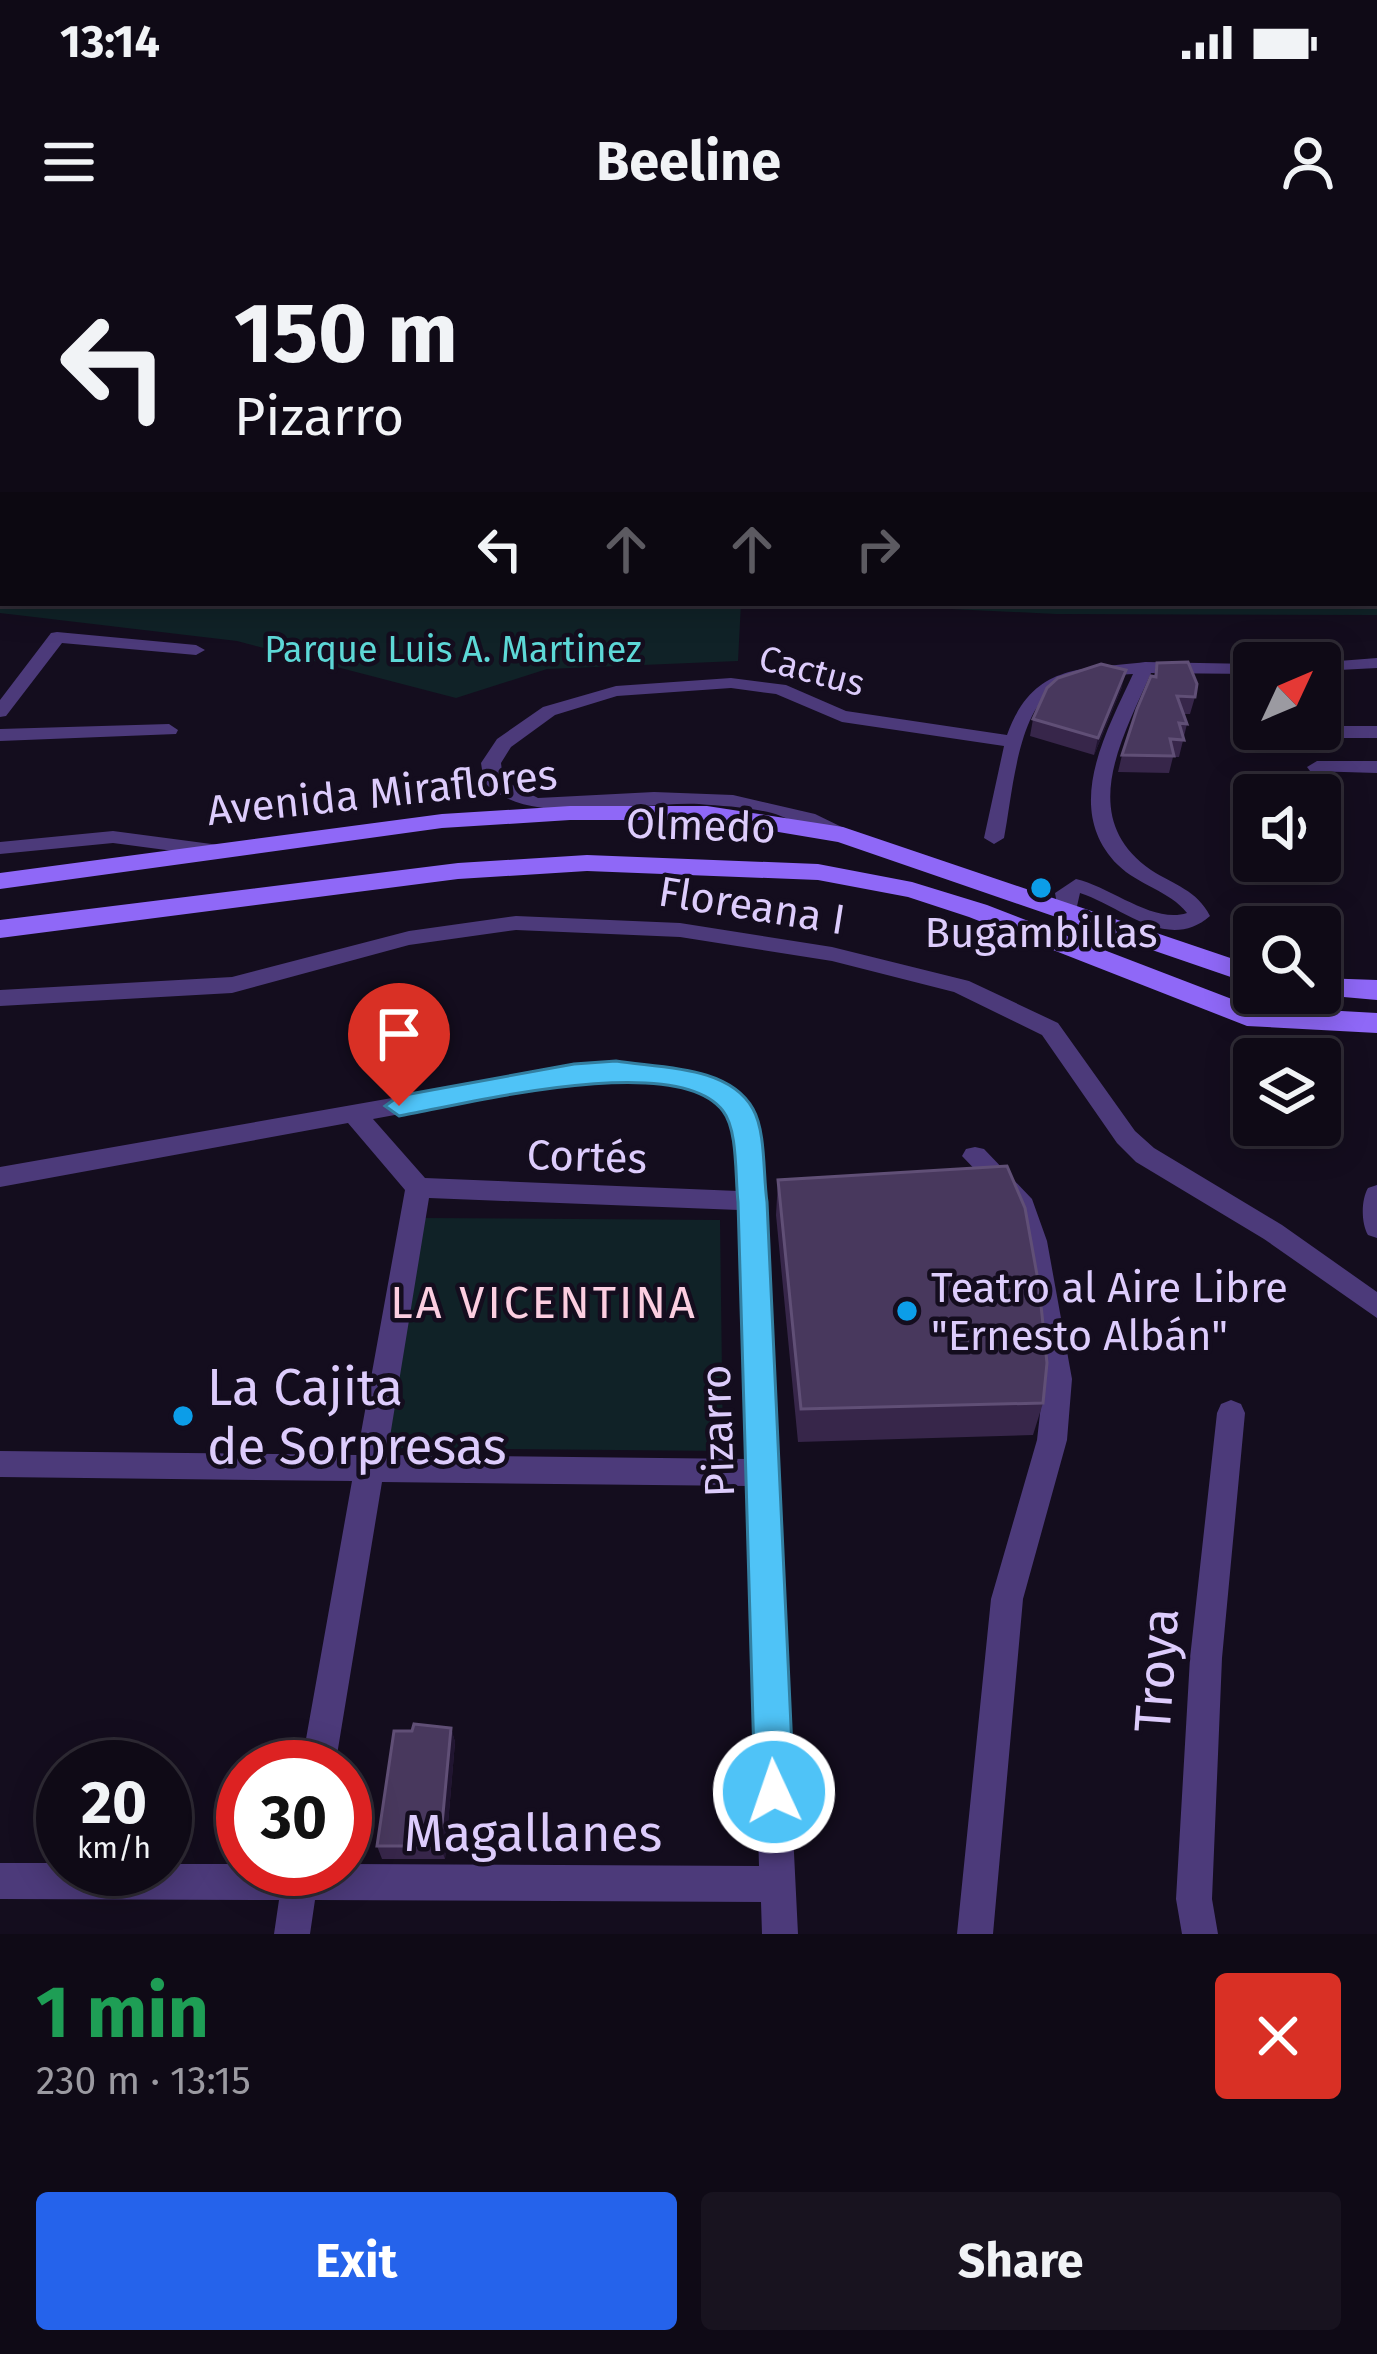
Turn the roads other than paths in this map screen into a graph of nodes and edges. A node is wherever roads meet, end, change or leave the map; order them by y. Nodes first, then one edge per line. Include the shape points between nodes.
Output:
1 (196, 650) dead end
2 (1377, 663) edge
3 (1341, 665) edge
4 (1144, 667) junction
5 (1233, 670) edge
6 (0, 712) edge
7 (169, 730) dead end
8 (1341, 732) edge
9 (1377, 732) edge
10 (0, 735) edge
11 (1016, 742) junction
12 (1317, 767) dead end
13 (1377, 767) edge
14 (843, 835) junction
15 (994, 838) dead end
16 (0, 848) edge
17 (219, 851) junction
18 (0, 881) edge
19 (1067, 910) junction
20 (0, 929) edge
21 (1233, 969) edge
22 (1341, 988) edge
23 (1374, 989) edge
24 (0, 998) edge
25 (1377, 1023) edge
26 (355, 1115) junction
27 (975, 1156) dead end
28 (0, 1177) edge
29 (418, 1188) junction
30 (1377, 1195) edge
31 (752, 1202) junction
32 (1377, 1228) edge
33 (1377, 1307) edge
34 (1231, 1413) dead end
35 (0, 1464) edge
36 (367, 1465) junction
37 (760, 1473) junction
38 (322, 1740) edge
39 (216, 1877) edge
40 (372, 1877) edge
41 (0, 1881) edge
42 (778, 1884) junction
43 (298, 1896) edge
44 (292, 1934) edge
45 (780, 1934) edge
46 (975, 1934) edge
47 (1200, 1934) edge

1 - 6 street via 59,636
2 - 3 street
4 - 5 street
4 - 11 street via 1095,668 1042,690 1030,700
4 - 19 street via 1103,769 1099,821 1116,856 1186,898 1199,916 1161,923 1076,886 1066,893
7 - 10 street
8 - 9 street
11 - 14 street, Cactus via 842,716 780,688 731,682 616,691 549,711 504,743 491,763 494,782 536,804 749,802 810,815
11 - 15 street
12 - 13 street
14 - 17 main road, Avenida Miraflores via 707,813 570,813 442,820
14 - 19 main road, Avenida Miraflores
16 - 17 street via 113,837
17 - 18 main road, Avenida Miraflores
19 - 21 main road, Avenida Miraflores
20 - 25 main road, Olmedo via 587,862 818,872 978,910 1247,1016
22 - 23 main road
24 - 33 street, Floreana I via 232,985 409,938 516,922 680,930 832,954 950,982 1050,1029 1145,1155
26 - 28 street, Pizarro
26 - 29 street
26 - 31 street, Pizarro via 596,1071 700,1084 741,1113
27 - 46 street via 1019,1199 1058,1378 1040,1493 1006,1599
29 - 31 street, Cortés
29 - 36 street
30 - 32 street
31 - 37 street, Pizarro
34 - 47 street, Troya via 1205,1658 1194,1899
35 - 36 street
36 - 37 street
36 - 38 street
37 - 42 street, Pizarro
39 - 41 street, Magallanes
40 - 42 street, Magallanes
42 - 45 street, Pizarro
43 - 44 street

